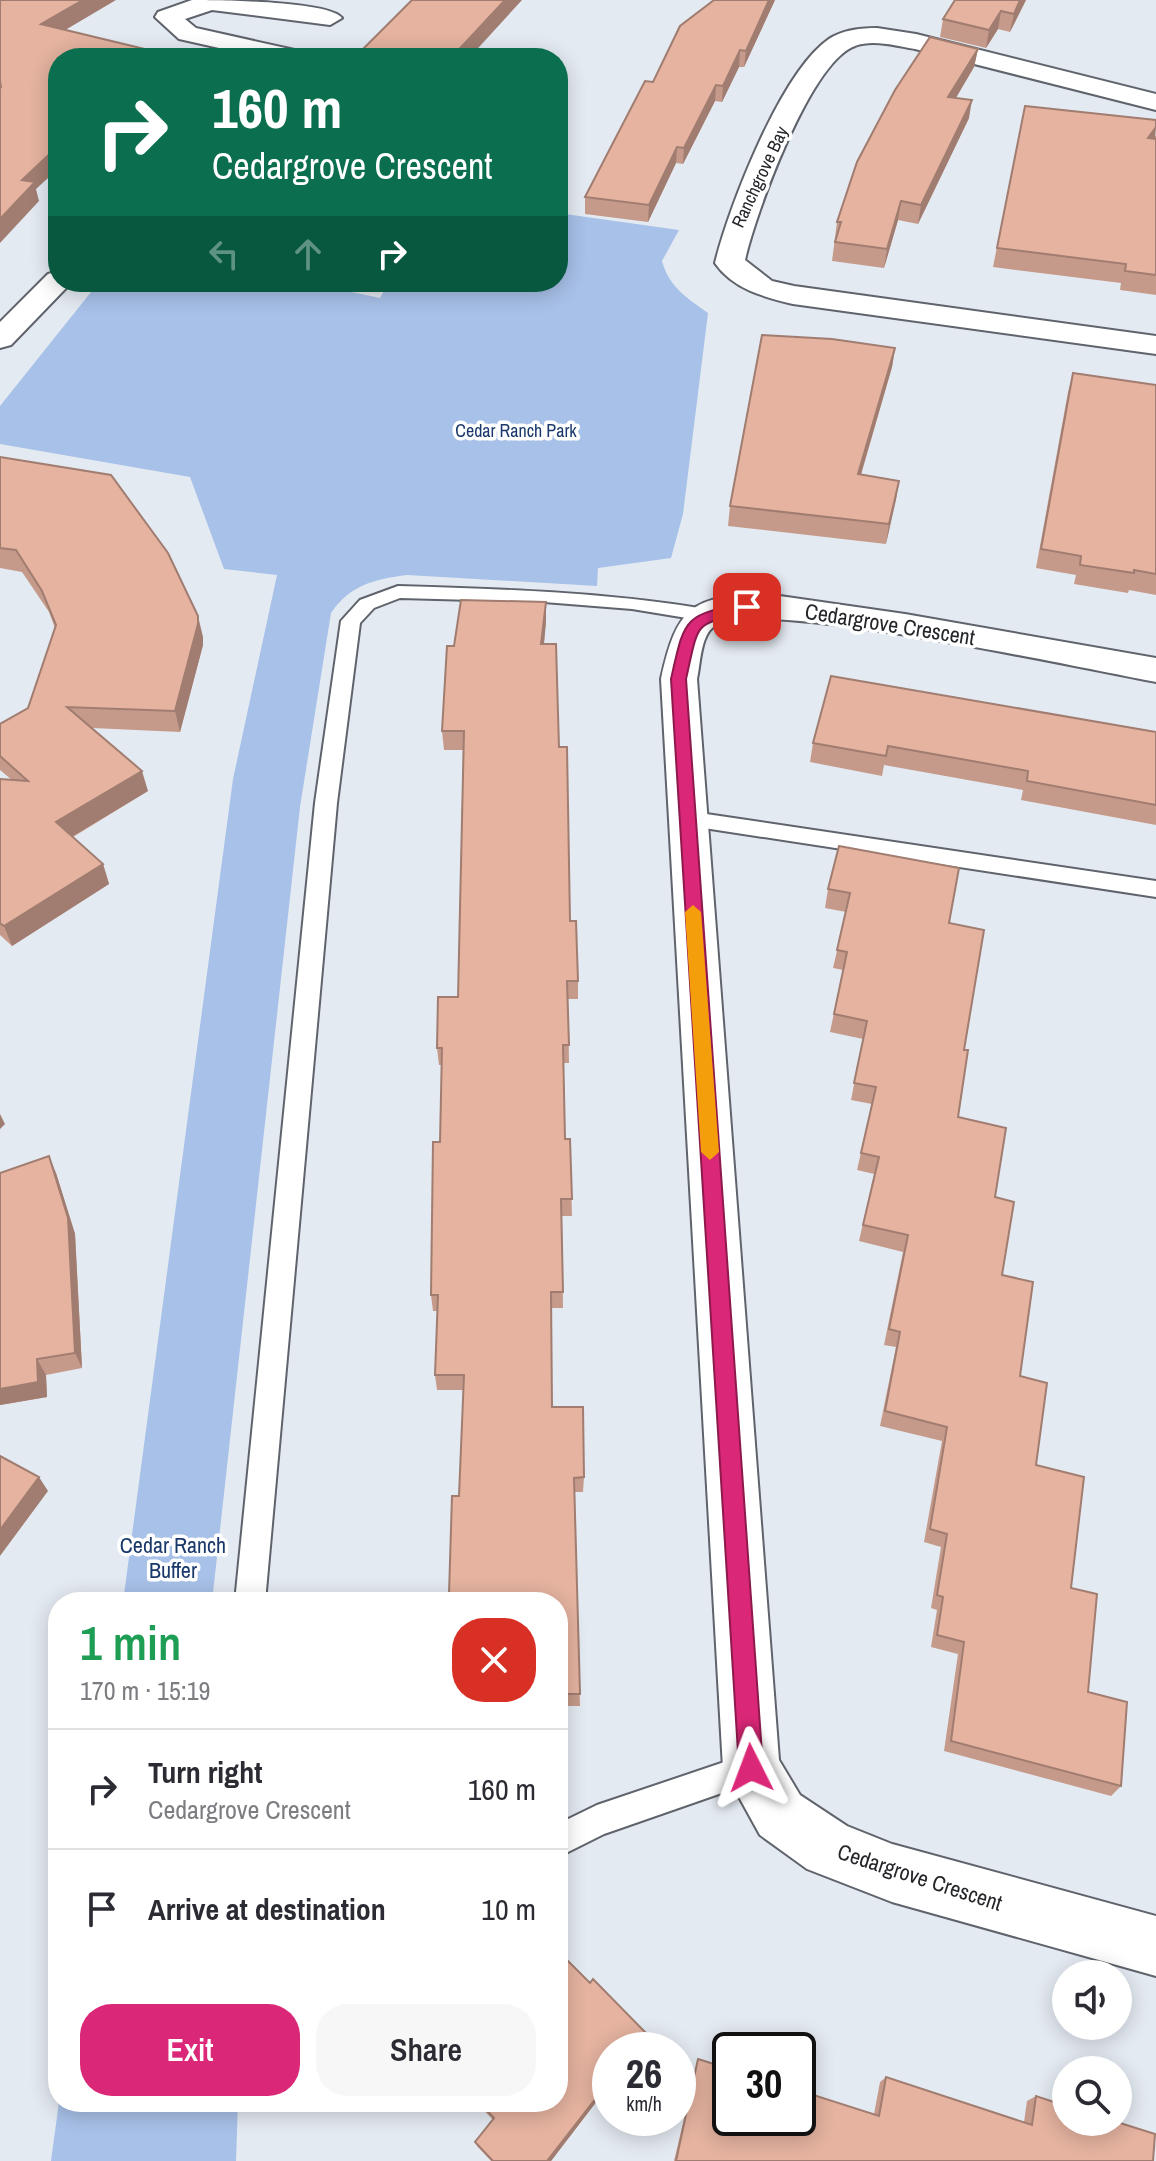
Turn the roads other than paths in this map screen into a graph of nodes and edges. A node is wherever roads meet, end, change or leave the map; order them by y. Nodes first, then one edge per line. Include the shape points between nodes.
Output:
1 (348, 0) edge
2 (330, 18) junction
3 (249, 48) edge
4 (298, 48) edge
5 (1156, 102) edge
6 (48, 290) edge
7 (0, 339) edge
8 (1156, 345) edge
9 (705, 615) junction
10 (1156, 670) edge
11 (686, 819) junction
12 (1156, 889) edge
13 (251, 1592) edge
14 (751, 1768) junction
15 (568, 1836) edge
16 (1156, 1946) edge

1 - 2 street
2 - 3 street via 210,2 167,17 188,34
2 - 4 street
5 - 8 street, Ranchgrove Bay via 896,37 854,37 826,54 795,104 761,168 734,236 730,263 762,287 793,295
6 - 7 street
9 - 10 street, Cedargrove Crescent via 747,607 791,609
9 - 11 street, Cedargrove Crescent via 689,632 679,679
9 - 13 lane via 544,596 398,592 367,604 351,621 326,803
11 - 12 lane
11 - 14 street, Cedargrove Crescent
14 - 15 lane
14 - 16 street, Cedargrove Crescent via 780,1815 828,1848 892,1873

